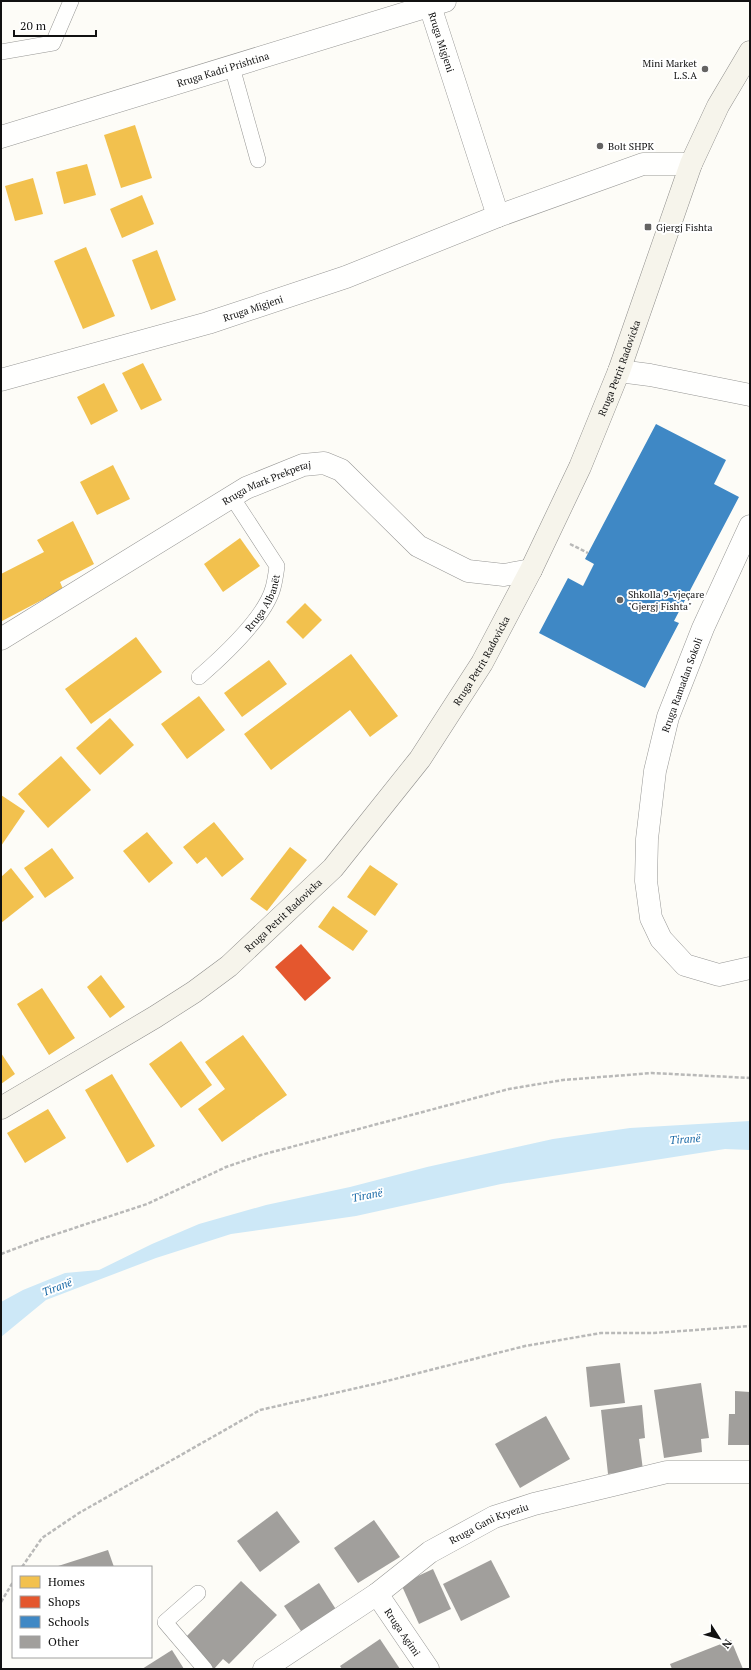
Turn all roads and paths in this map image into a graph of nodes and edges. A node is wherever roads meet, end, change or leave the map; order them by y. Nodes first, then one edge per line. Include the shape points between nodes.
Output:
1 (71, 1) edge
2 (438, 4) edge
3 (1, 52) edge
4 (750, 52) edge
5 (232, 67) junction
6 (1, 137) edge
7 (258, 160) dead end
8 (691, 164) junction
9 (498, 216) junction
10 (619, 371) junction
11 (1, 380) edge
12 (750, 395) edge
13 (232, 497) junction
14 (750, 526) edge
15 (568, 543) dead end
16 (588, 553) dead end
17 (531, 570) junction
18 (1, 639) edge
19 (199, 677) dead end
20 (750, 968) edge
21 (750, 1078) edge
22 (1, 1108) edge
23 (1, 1254) edge
24 (750, 1326) edge
25 (750, 1472) edge
26 (23, 1566) edge
27 (12, 1584) edge
28 (198, 1593) dead end
29 (378, 1594) junction
30 (1, 1602) edge
31 (205, 1669) edge
32 (264, 1669) edge
33 (428, 1669) edge

1 - 3 lane via 53,43
2 - 5 street, Rruga Kadri Prishtina
2 - 9 street, Rruga Migjeni
4 - 8 main road, Rruga Petrit Radovicka via 718,106
5 - 6 street, Rruga Kadri Prishtina
5 - 7 lane
8 - 9 street, Rruga Migjeni via 643,164
8 - 10 main road, Rruga Petrit Radovicka
9 - 11 street, Rruga Migjeni via 346,277 215,321
10 - 12 street
10 - 17 main road, Rruga Petrit Radovicka via 580,466
13 - 17 street, Rruga Mark Prekperaj via 246,488 303,465 324,463 341,470 418,546 441,558 468,571 504,575
13 - 18 street, Rruga Mark Prekperaj
13 - 19 lane, Rruga Albanët via 277,566 273,589 263,609 225,654
14 - 20 street, Rruga Ramadan Sokoli via 703,628 668,717 655,771 647,839 646,881 651,918 660,939 685,965 719,975
15 - 16 path
17 - 22 main road, Rruga Petrit Radovicka via 482,663 420,759 333,868 229,966 194,992
21 - 23 path via 652,1073 563,1080 509,1089 261,1155 226,1167 147,1204
24 - 26 path via 654,1333 601,1333 525,1346 260,1410 79,1513 42,1538
25 - 29 street, Rruga Gani Kryeziu via 668,1472 528,1506 494,1517 430,1552
27 - 30 path
28 - 31 lane via 165,1622
29 - 32 street, Rruga Gani Kryeziu
29 - 33 street, Rruga Agimi

